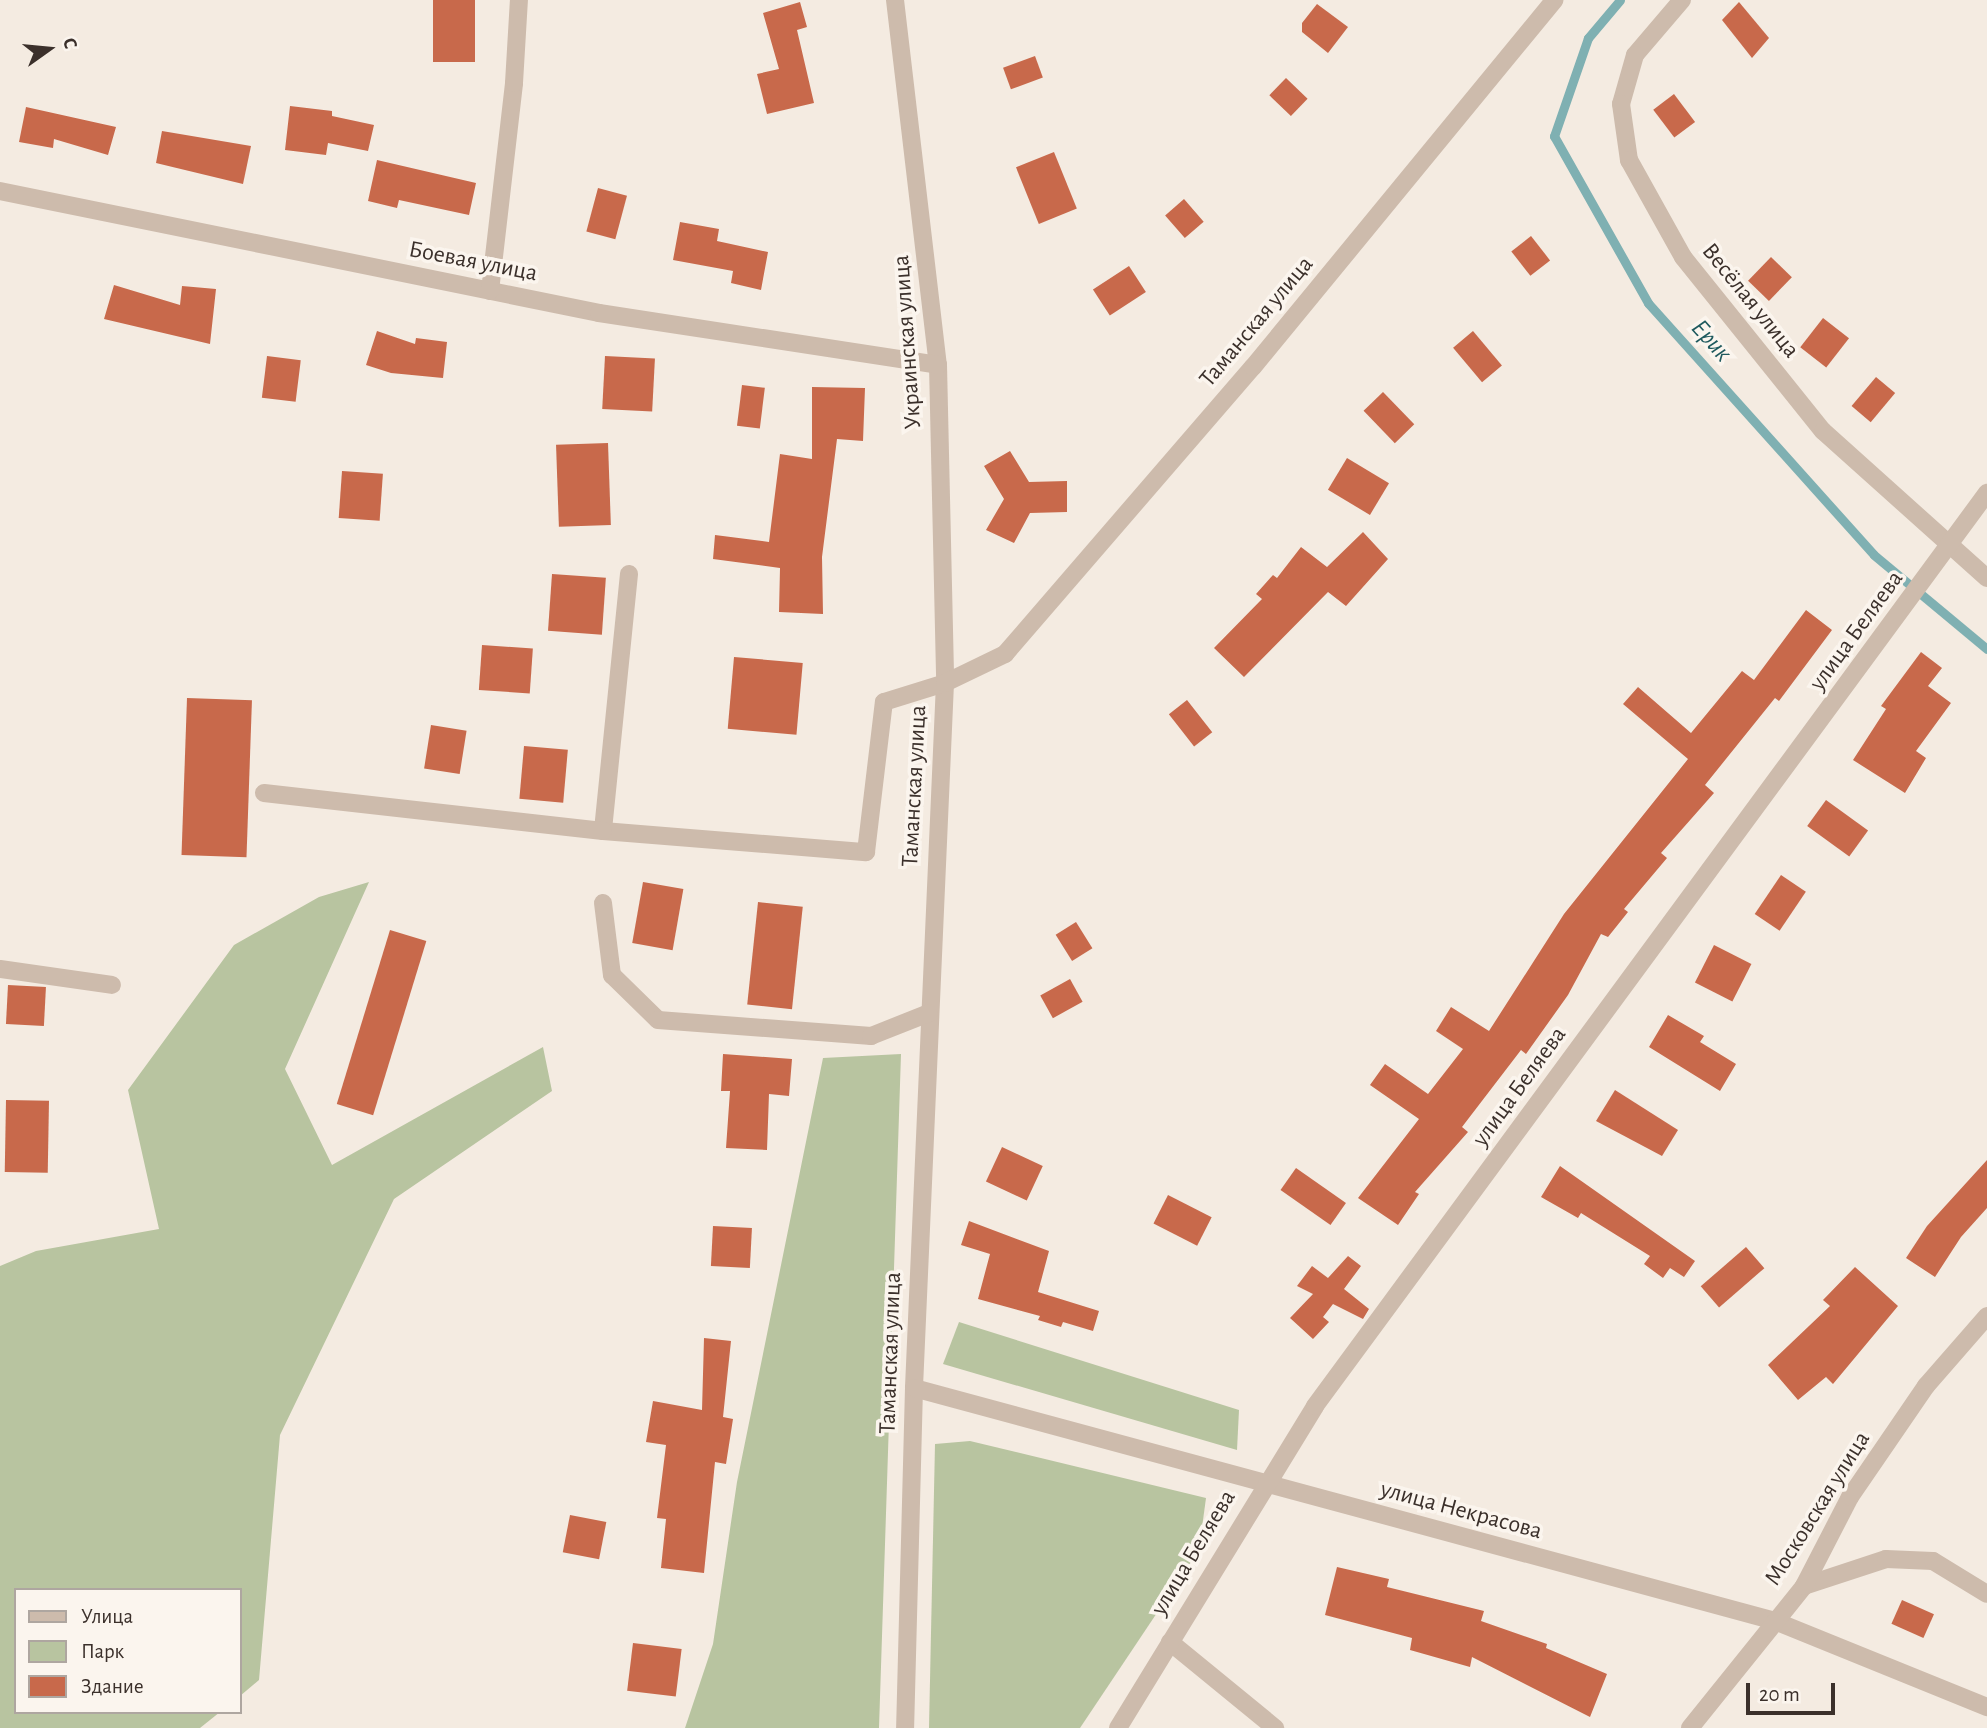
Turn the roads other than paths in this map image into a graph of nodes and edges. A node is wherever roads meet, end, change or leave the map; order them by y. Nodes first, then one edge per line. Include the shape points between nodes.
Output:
1 (519, 0) edge
2 (895, 0) edge
3 (1553, 0) edge
4 (1682, 0) edge
5 (0, 191) edge
6 (490, 291) junction
7 (938, 365) junction
8 (1987, 493) edge
9 (1951, 545) junction
10 (629, 574) dead end
11 (1987, 578) edge
12 (945, 683) junction
13 (264, 793) dead end
14 (603, 831) junction
15 (603, 903) dead end
16 (0, 969) edge
17 (112, 985) dead end
18 (929, 1013) junction
19 (1987, 1316) edge
20 (914, 1388) junction
21 (1264, 1484) junction
22 (1804, 1586) junction
23 (1987, 1594) edge
24 (1774, 1621) junction
25 (1170, 1642) junction
26 (1987, 1707) edge
27 (905, 1728) edge
28 (1118, 1728) edge
29 (1275, 1728) edge
30 (1690, 1728) edge

1 - 6 street
2 - 7 street, Украинская улица
3 - 12 street, Таманская улица via 1252,367 1005,654
4 - 9 street, Весёлая улица via 1635,55 1621,104 1629,160 1683,257 1823,431
5 - 6 street, Боевая улица
6 - 7 street, Боевая улица via 599,313
7 - 12 street, Украинская улица
8 - 9 street, улица Беляева
9 - 11 street, Весёлая улица
9 - 21 street, улица Беляева via 1315,1406
10 - 14 street
12 - 14 street via 884,702 866,852
12 - 18 street, Таманская улица
13 - 14 street
15 - 18 street via 612,975 659,1020 871,1036
16 - 17 street
18 - 20 street, Таманская улица
19 - 22 street, Московская улица via 1926,1386 1850,1497
20 - 21 street, улица Некрасова
20 - 27 street, Таманская улица
21 - 24 street, улица Некрасова
21 - 25 street, улица Беляева
22 - 23 street via 1886,1559 1933,1561
22 - 24 street, Московская улица
24 - 26 street, улица Некрасова
24 - 30 street, Московская улица
25 - 28 street, улица Беляева
25 - 29 street

